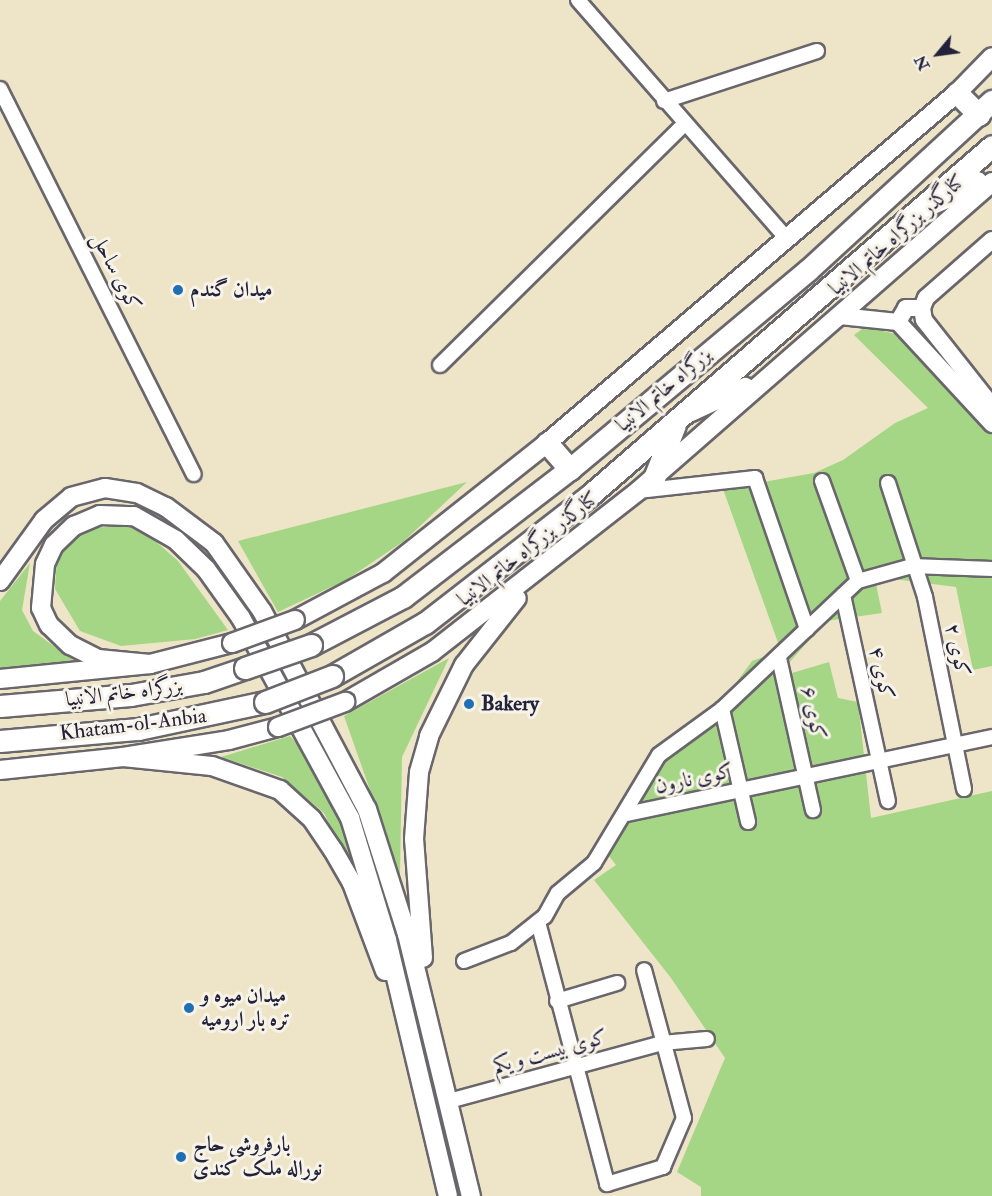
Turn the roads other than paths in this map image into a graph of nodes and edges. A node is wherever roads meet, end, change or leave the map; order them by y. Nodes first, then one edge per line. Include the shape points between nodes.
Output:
1 (578, 0) edge
2 (818, 51) dead end
3 (992, 57) edge
4 (0, 88) edge
5 (957, 93) junction
6 (664, 101) junction
7 (985, 108) edge
8 (684, 124) junction
9 (992, 146) edge
10 (992, 171) edge
11 (992, 182) edge
12 (921, 210) junction
13 (787, 239) junction
14 (992, 240) edge
15 (922, 308) junction
16 (840, 316) junction
17 (898, 322) junction
18 (440, 365) dead end
19 (764, 378) junction
20 (992, 406) edge
21 (679, 419) junction
22 (992, 424) edge
23 (547, 443) junction
24 (570, 470) junction
25 (195, 474) dead end
26 (822, 482) dead end
27 (888, 483) dead end
28 (646, 484) junction
29 (546, 564) junction
30 (912, 566) junction
31 (992, 569) edge
32 (0, 581) edge
33 (858, 581) junction
34 (843, 595) junction
35 (807, 629) junction
36 (779, 658) junction
37 (150, 664) junction
38 (0, 680) edge
39 (265, 702) joint
40 (0, 706) edge
41 (722, 709) junction
42 (992, 737) edge
43 (0, 741) edge
44 (956, 745) junction
45 (123, 757) junction
46 (879, 761) junction
47 (0, 770) edge
48 (805, 776) junction
49 (964, 789) dead end
50 (740, 790) junction
51 (888, 801) dead end
52 (813, 810) dead end
53 (627, 814) junction
54 (748, 822) dead end
55 (538, 922) junction
56 (464, 961) dead end
57 (644, 970) dead end
58 (617, 983) dead end
59 (557, 1001) junction
60 (707, 1039) dead end
61 (662, 1043) junction
62 (438, 1055) junction
63 (416, 1061) junction
64 (573, 1067) junction
65 (449, 1101) junction
66 (448, 1196) edge
67 (471, 1196) edge

1 - 6 street
2 - 6 street
3 - 5 main road
4 - 25 street, کوی ساحل
5 - 7 highway
5 - 13 main road
6 - 8 street
7 - 24 highway, بزرگراه خاتم الانبیا via 808,270
8 - 13 street
8 - 18 street
9 - 12 highway, بزرگراه خاتم الانبیا
10 - 12 main road via 957,195
11 - 16 main road, کنارگذر بزرگراه خاتم الانبیا
12 - 21 highway, بزرگراه خاتم الانبیا
13 - 23 main road
14 - 15 street via 926,298
15 - 17 street via 906,308
15 - 20 street via 929,328
16 - 17 street
16 - 19 main road, کنارگذر بزرگراه خاتم الانبیا
17 - 22 street
19 - 21 main road
19 - 28 main road, کنارگذر بزرگراه خاتم الانبیا
21 - 28 highway
21 - 39 highway, بزرگراه خاتم الانبیا, bridge via 590,495 425,623 332,676
23 - 24 highway
23 - 37 main road, bridge via 383,573 295,620 232,643
24 - 40 highway, بزرگراه خاتم الانبیا, bridge via 403,597 311,645 204,682 131,695
26 - 33 street
27 - 30 street, کوی ۲
28 - 29 main road, کنارگذر بزرگراه خاتم الانبیا
28 - 35 street via 756,478
29 - 45 main road, کنارگذر بزرگراه خاتم الانبیا, bridge via 432,652 345,702 229,740
29 - 62 main road via 464,665 429,736 419,772 414,839 419,925
30 - 31 street
30 - 33 street
30 - 44 street, کوی ۲ via 925,597
32 - 62 main road via 44,520 71,497 105,488 136,493 166,507 214,543 262,611 367,809 392,882
33 - 34 street
34 - 35 street
34 - 46 street, کوی ۴
35 - 36 street
36 - 41 street
36 - 48 street, کوی ۶
37 - 38 main road
37 - 63 main road via 98,659 70,645 49,625 41,608 45,564 54,544 74,526 100,515 134,516 176,540 206,569 242,618 350,818 387,940
39 - 43 highway, Khatam-ol-Anbia via 138,729
41 - 50 street
41 - 53 street via 659,755
42 - 44 street, کوی نارون
44 - 46 street, کوی نارون
44 - 49 street, کوی ۲
45 - 47 main road, کنارگذر بزرگراه خاتم الانبیا
45 - 63 main road via 212,765 246,776 280,790 312,819 352,883
46 - 48 street, کوی نارون
46 - 51 street, کوی ۴
48 - 50 street, کوی نارون
48 - 52 street, کوی ۶
50 - 53 street, کوی نارون
50 - 54 street
53 - 55 street via 594,863 558,893
55 - 56 street via 511,943
55 - 59 street
57 - 61 street
58 - 59 street
59 - 64 street
60 - 61 street, کوی بیست و یکم
61 - 64 street, کوی بیست و یکم
61 - 64 street via 684,1118 663,1167 607,1184
62 - 65 main road
63 - 66 main road
64 - 65 street, کوی بیست و یکم
65 - 67 main road

